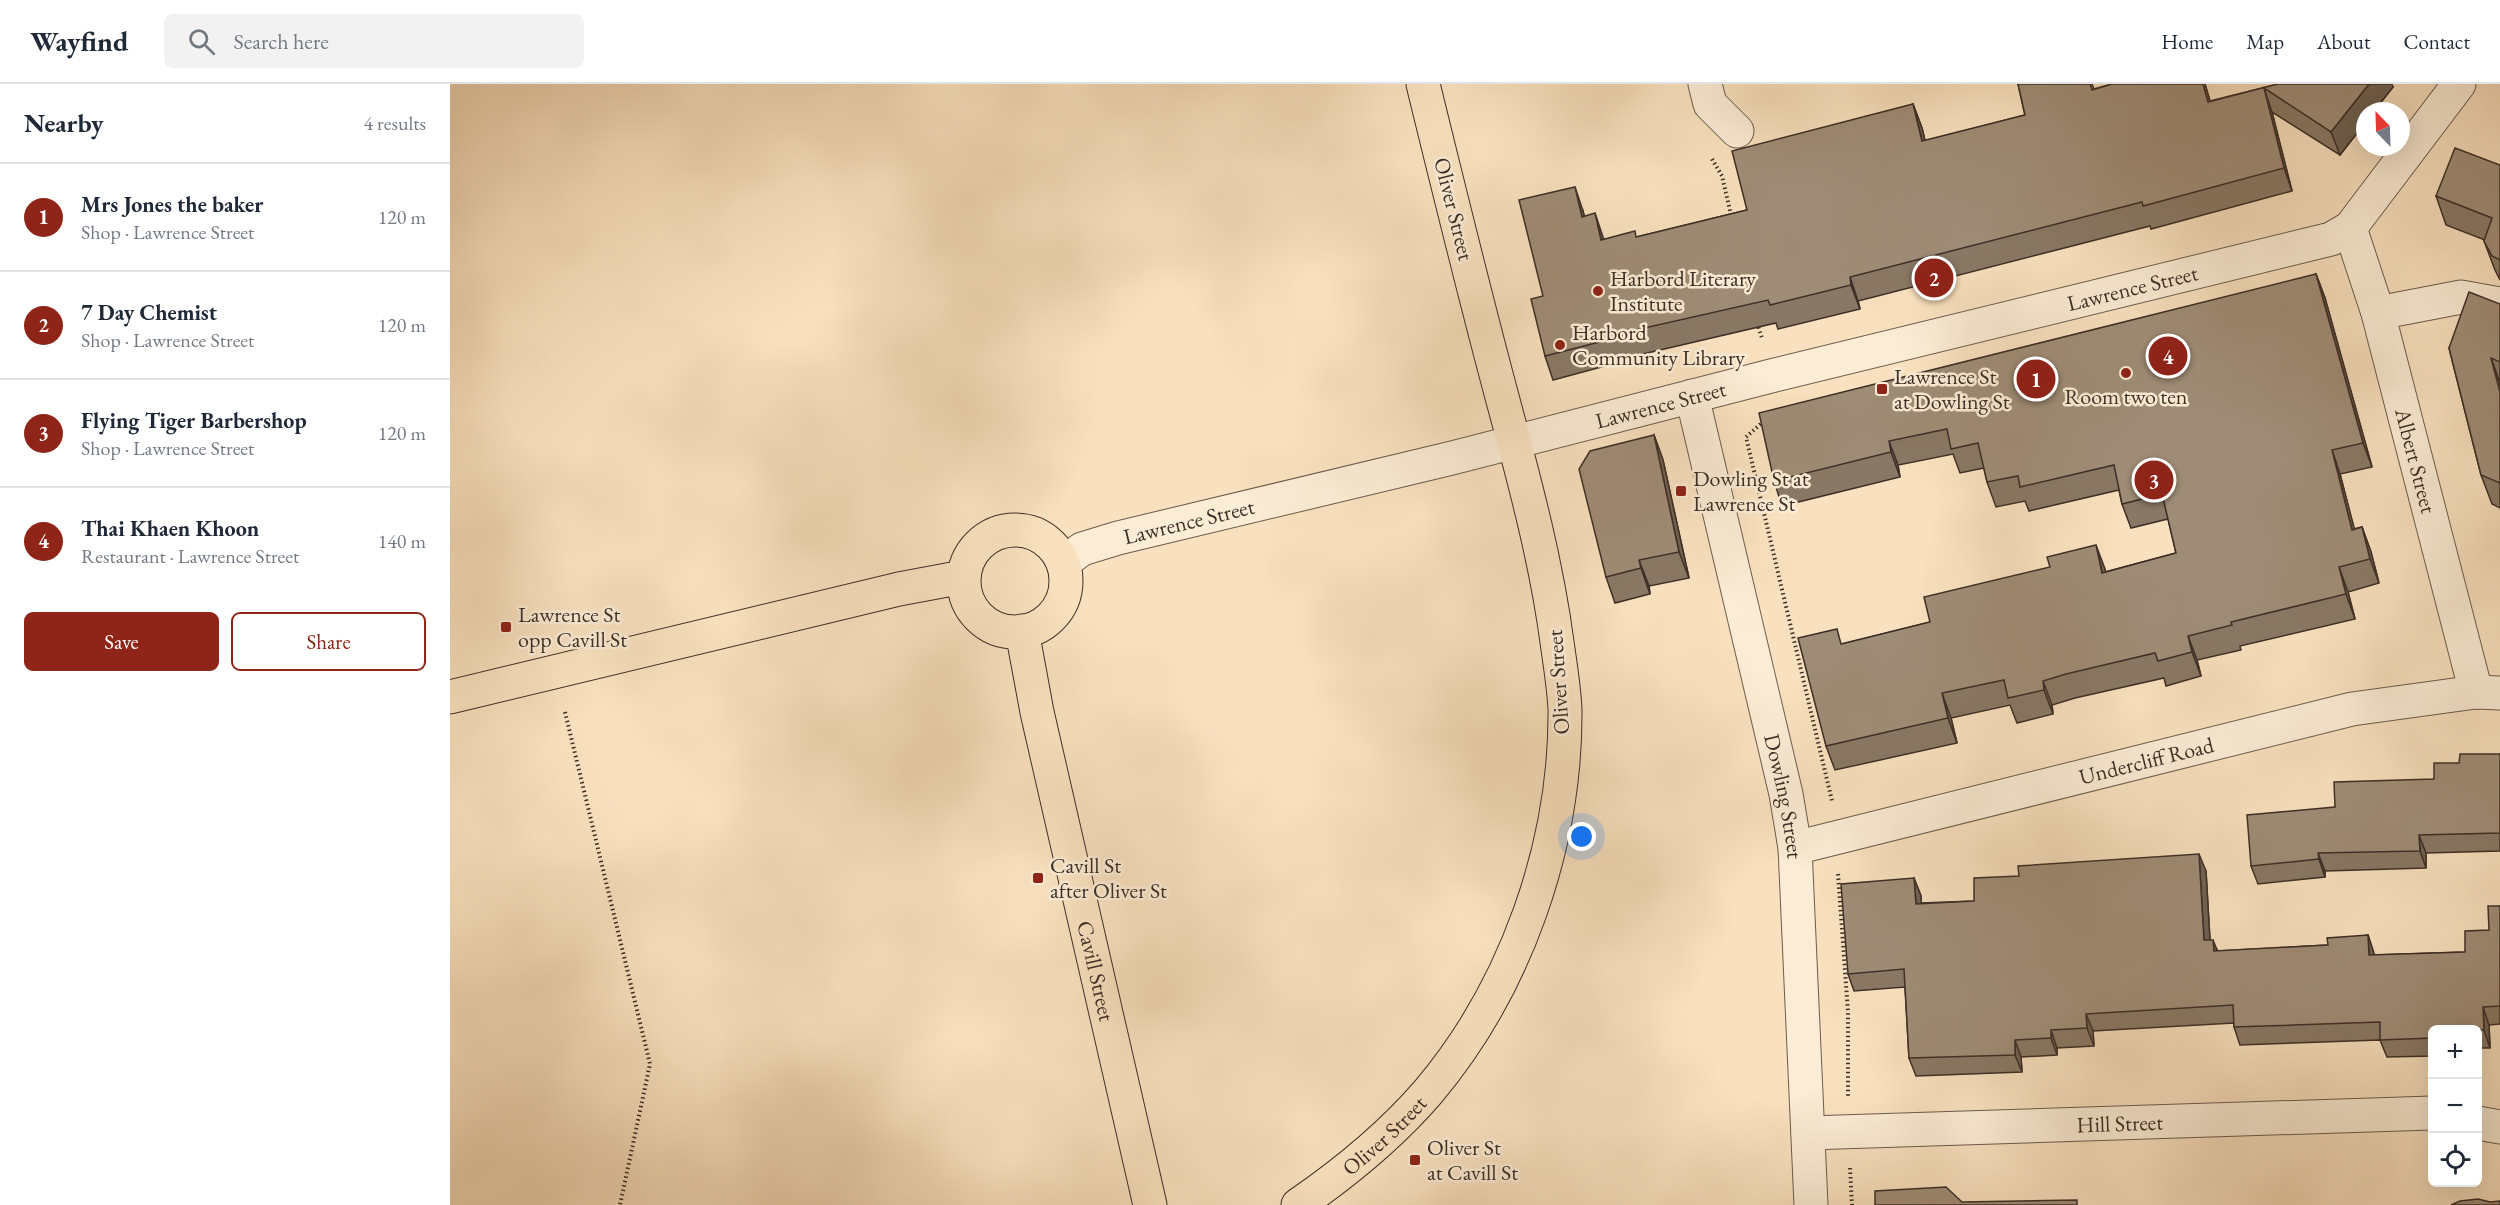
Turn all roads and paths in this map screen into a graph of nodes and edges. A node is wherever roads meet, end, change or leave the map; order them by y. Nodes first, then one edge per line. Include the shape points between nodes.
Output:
1 (1423, 84) edge
2 (1705, 84) edge
3 (2459, 84) edge
4 (1737, 131) dead end
5 (1707, 151) dead end
6 (1732, 220) edge
7 (2341, 233) junction
8 (2500, 304) edge
9 (2378, 313) junction
10 (1756, 318) edge
11 (1762, 339) dead end
12 (1692, 396) junction
13 (1770, 418) edge
14 (1514, 442) junction
15 (1063, 563) junction
16 (963, 577) junction
17 (1022, 631) junction
18 (2488, 693) edge
19 (450, 697) edge
20 (565, 712) dead end
21 (1832, 801) dead end
22 (1795, 848) junction
23 (1838, 870) dead end
24 (1848, 1103) dead end
25 (2500, 1104) edge
26 (2482, 1106) edge
27 (2428, 1114) edge
28 (2482, 1124) edge
29 (2500, 1127) edge
30 (1808, 1134) junction
31 (1850, 1164) dead end
32 (620, 1205) edge
33 (1150, 1205) edge
34 (1298, 1205) edge
35 (1811, 1205) edge
36 (1852, 1205) edge

1 - 14 main road, Oliver Street
2 - 4 street via 1710,104
3 - 7 street
5 - 6 path via 1722,176
7 - 9 street, Albert Street
7 - 12 street, Lawrence Street
8 - 9 street via 2461,297
9 - 18 street, Albert Street
10 - 11 path
12 - 14 street, Lawrence Street
12 - 22 street, Dowling Street via 1786,794
13 - 21 path via 1746,437
14 - 15 street, Lawrence Street via 1118,538 1082,549
14 - 34 main road, Oliver Street via 1553,614 1565,708 1556,819 1529,916 1500,982 1467,1038 1429,1090 1346,1172
15 - 16 main road via 1045,539 1028,532 999,532 979,545 968,560
15 - 17 main road via 1067,581 1058,609 1049,620
16 - 17 main road via 967,598 976,614 990,626 1006,632
16 - 19 main road
17 - 33 main road, Cavill Street
18 - 22 street, Undercliff Road via 2352,709
20 - 32 path via 650,1064
22 - 30 street, Dowling Street
23 - 24 path via 1848,1012
25 - 26 street
27 - 30 street, Hill Street
28 - 29 street
30 - 35 street, Dowling Street
31 - 36 path

